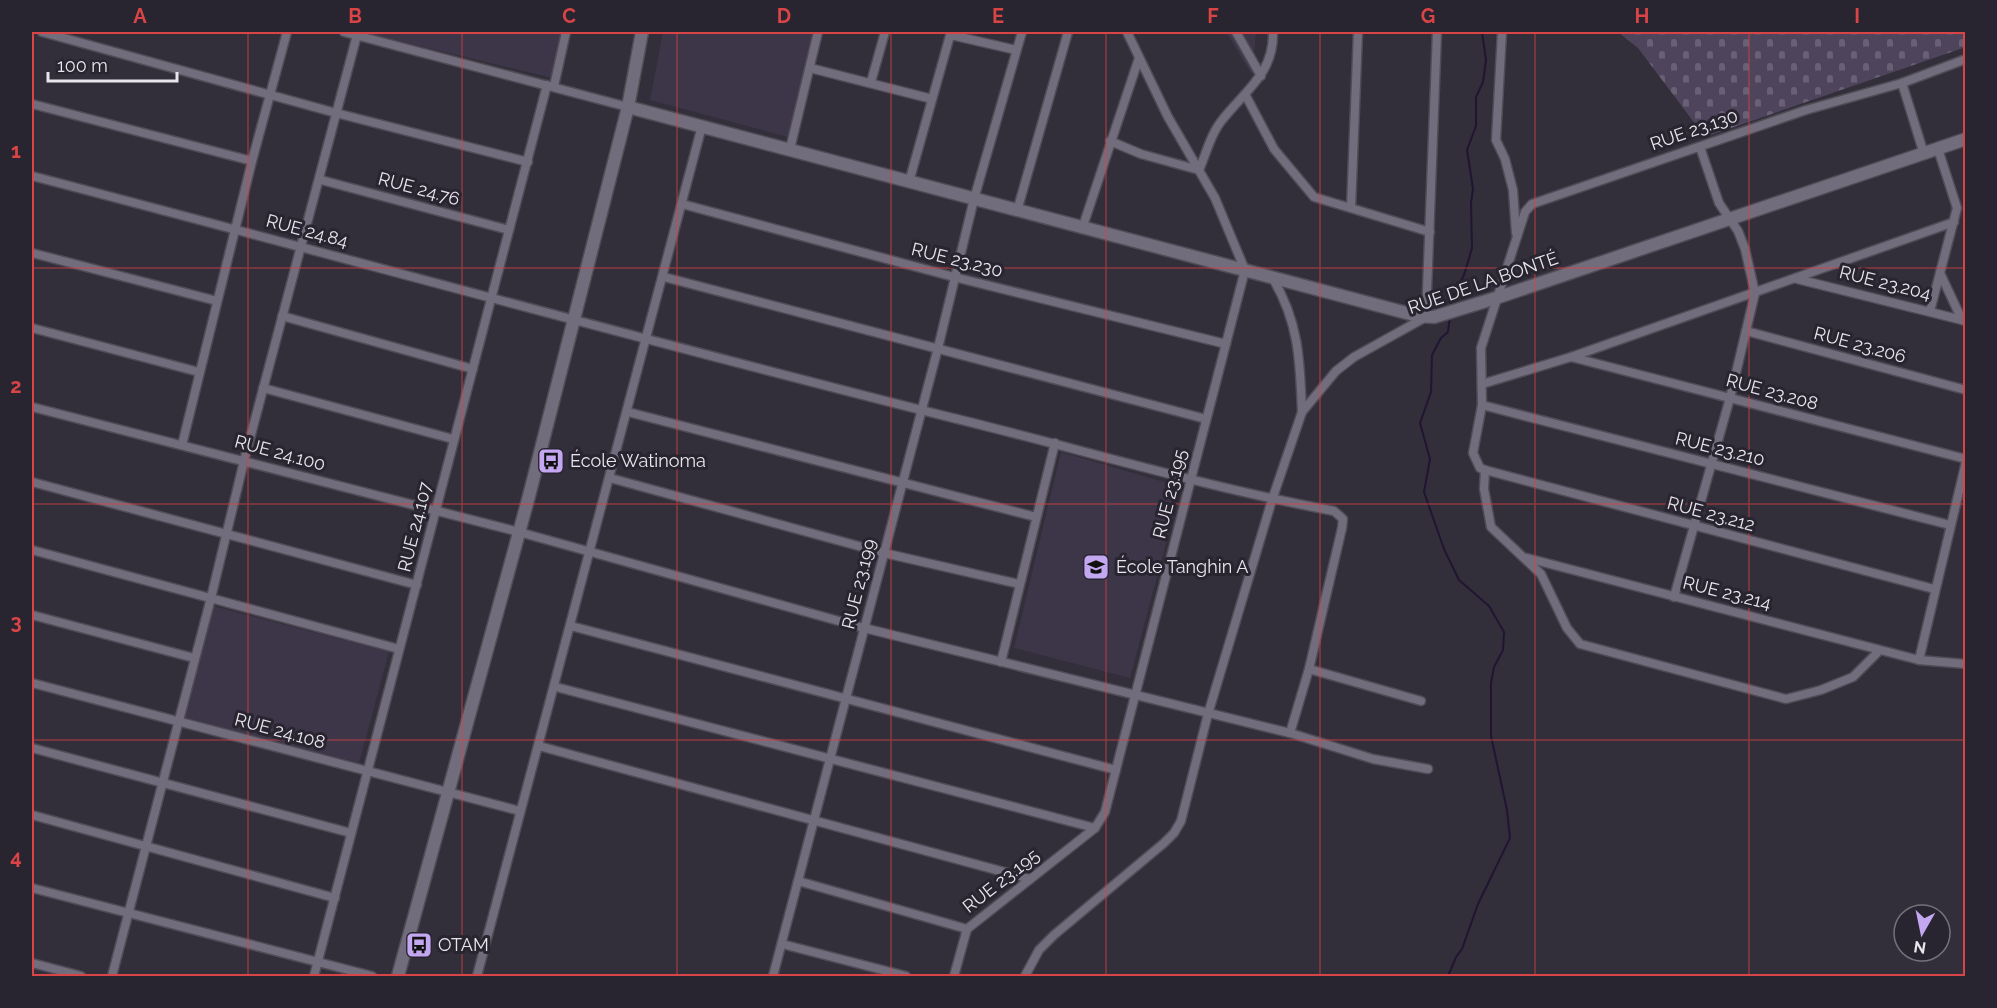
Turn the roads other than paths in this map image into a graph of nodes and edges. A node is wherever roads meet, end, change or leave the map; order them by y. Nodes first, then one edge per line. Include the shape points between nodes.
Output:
1 (42, 32) edge
2 (287, 32) edge
3 (344, 32) edge
4 (566, 32) edge
5 (642, 32) edge
6 (818, 32) edge
7 (885, 32) edge
8 (1022, 32) edge
9 (1068, 32) edge
10 (1126, 32) edge
11 (1236, 32) edge
12 (1273, 32) edge
13 (1359, 32) edge
14 (1437, 32) edge
15 (1502, 32) edge
16 (951, 33) edge
17 (357, 35) junction
18 (1016, 50) junction
19 (1139, 58) junction
20 (1965, 59) edge
21 (810, 68) junction
22 (1261, 76) junction
23 (871, 82) junction
24 (1902, 83) junction
25 (550, 86) junction
26 (271, 95) junction
27 (1246, 96) junction
28 (933, 99) junction
29 (32, 104) edge
30 (628, 106) junction
31 (336, 113) junction
32 (702, 126) junction
33 (1965, 139) edge
34 (1110, 141) junction
35 (1700, 147) junction
36 (790, 149) junction
37 (1938, 149) junction
38 (1924, 154) junction
39 (252, 161) junction
40 (528, 162) junction
41 (1199, 170) junction
42 (32, 176) edge
43 (321, 180) junction
44 (909, 182) junction
45 (974, 199) junction
46 (682, 204) junction
47 (1351, 208) junction
48 (1017, 211) junction
49 (1728, 219) junction
50 (1954, 222) junction
51 (236, 229) junction
52 (1082, 229) junction
53 (510, 230) junction
54 (1430, 232) junction
55 (1517, 237) junction
56 (302, 246) junction
57 (32, 253) edge
58 (1245, 270) junction
59 (1940, 273) junction
60 (664, 277) junction
61 (954, 277) junction
62 (1272, 277) junction
63 (1797, 279) junction
64 (1755, 293) junction
65 (492, 297) junction
66 (1496, 298) junction
67 (217, 301) junction
68 (1930, 311) junction
69 (282, 316) junction
70 (1430, 317) junction
71 (574, 320) junction
72 (1964, 320) edge
73 (32, 328) edge
74 (1746, 331) junction
75 (646, 340) junction
76 (1226, 344) junction
77 (938, 348) junction
78 (1571, 357) junction
79 (473, 369) junction
80 (199, 372) junction
81 (1482, 384) junction
82 (263, 388) junction
83 (1965, 390) edge
84 (1730, 398) junction
85 (1482, 405) junction
86 (32, 409) edge
87 (921, 410) junction
88 (628, 412) junction
89 (1302, 412) junction
90 (1206, 419) junction
91 (453, 439) junction
92 (1055, 443) junction
93 (182, 445) junction
94 (244, 460) junction
95 (1965, 460) edge
96 (1710, 463) junction
97 (1482, 469) junction
98 (610, 478) junction
99 (1191, 481) junction
100 (32, 482) edge
101 (901, 482) junction
102 (1272, 500) junction
103 (437, 512) junction
104 (1036, 517) junction
105 (1950, 525) junction
106 (1692, 526) junction
107 (519, 532) junction
108 (227, 533) junction
109 (32, 550) edge
110 (591, 552) junction
111 (884, 553) junction
112 (1526, 558) junction
113 (1019, 584) junction
114 (417, 585) junction
115 (1934, 589) junction
116 (1674, 597) junction
117 (211, 598) junction
118 (32, 615) edge
119 (571, 626) junction
120 (864, 628) junction
121 (399, 649) junction
122 (1879, 651) junction
123 (194, 658) junction
124 (1919, 660) junction
125 (1001, 662) junction
126 (1965, 664) edge
127 (1309, 669) junction
128 (32, 683) edge
129 (556, 687) junction
130 (1136, 694) junction
131 (845, 697) junction
132 (1421, 701) dead end
133 (1208, 714) junction
134 (177, 721) junction
135 (1290, 733) junction
136 (538, 746) junction
137 (32, 748) edge
138 (829, 760) junction
139 (1428, 769) dead end
140 (1116, 770) junction
141 (367, 771) junction
142 (162, 782) junction
143 (449, 794) junction
144 (520, 811) junction
145 (32, 815) edge
146 (813, 820) junction
147 (1095, 828) junction
148 (351, 833) junction
149 (147, 846) junction
150 (1030, 879) junction
151 (798, 881) junction
152 (32, 888) edge
153 (334, 898) junction
154 (130, 912) junction
155 (967, 929) junction
156 (782, 944) junction
157 (318, 962) junction
158 (32, 963) edge
159 (81, 976) edge
160 (112, 976) edge
161 (314, 976) edge
162 (372, 976) edge
163 (398, 976) edge
164 (477, 976) edge
165 (773, 976) edge
166 (906, 976) edge
167 (954, 976) edge
168 (1024, 976) edge

1 - 26 street
2 - 26 street
3 - 17 street
4 - 25 street, RUE 24.107
5 - 30 street
6 - 21 street
7 - 23 street
8 - 18 street, RUE 23.199
9 - 48 street
10 - 19 street
11 - 22 street
12 - 22 street
13 - 47 street
14 - 54 street
15 - 55 street via 1496,140 1513,190
16 - 18 street
16 - 28 street
17 - 25 street
17 - 31 street
18 - 45 street, RUE 23.199
19 - 34 street
19 - 41 street
20 - 24 street, RUE 23.130
21 - 23 street
21 - 36 street
22 - 27 street
23 - 28 street
24 - 35 street, RUE 23.130 via 1806,110
24 - 38 street
25 - 30 street
25 - 40 street, RUE 24.107
26 - 31 street
26 - 39 street
27 - 41 street via 1222,120
27 - 47 street via 1274,149 1309,193
28 - 44 street
29 - 39 street
30 - 32 street
30 - 71 street
31 - 40 street
31 - 43 street
32 - 36 street
32 - 46 street
33 - 37 street, RUE DE LA BONTÉ
34 - 41 street
34 - 52 street
35 - 49 street
35 - 55 street, RUE 23.130 via 1538,200 1528,207
36 - 44 street
37 - 38 street, RUE DE LA BONTÉ
37 - 50 street via 1957,208
38 - 49 street, RUE DE LA BONTÉ
39 - 51 street
40 - 53 street, RUE 24.107
41 - 58 street
42 - 51 street, RUE 24.84
43 - 53 street, RUE 24.76
43 - 56 street
44 - 45 street
45 - 48 street
45 - 61 street, RUE 23.199
46 - 60 street
46 - 61 street, RUE 23.230
47 - 54 street
48 - 52 street
49 - 64 street via 1745,249
49 - 66 street, RUE DE LA BONTÉ
50 - 59 street
50 - 63 street
51 - 56 street, RUE 24.84
51 - 67 street
52 - 58 street
53 - 65 street, RUE 24.107
54 - 70 street
55 - 66 street, RUE 23.130
56 - 65 street, RUE 24.84
56 - 69 street
57 - 67 street
58 - 62 street
58 - 76 street, RUE 23.195
59 - 68 street
59 - 72 street
60 - 75 street
60 - 77 street
61 - 76 street, RUE 23.230
61 - 77 street, RUE 23.199
62 - 70 street
62 - 89 street via 1295,326
63 - 64 street
63 - 68 street, RUE 23.204
64 - 74 street
64 - 78 street
65 - 71 street, RUE 24.84
65 - 79 street, RUE 24.107
66 - 70 street, RUE DE LA BONTÉ
66 - 81 street, RUE 23.130 via 1481,348
67 - 80 street
68 - 72 street, RUE 23.204
69 - 79 street
69 - 82 street
70 - 89 street, RUE DE LA BONTÉ via 1354,357 1336,371
71 - 75 street, RUE 24.84
71 - 107 street
73 - 80 street
74 - 83 street, RUE 23.206
74 - 84 street
75 - 87 street, RUE 24.84
75 - 88 street
76 - 90 street, RUE 23.195
77 - 87 street, RUE 23.199
77 - 90 street
78 - 81 street
78 - 84 street, RUE 23.208
79 - 91 street, RUE 24.107
80 - 93 street
81 - 85 street, RUE 23.130
82 - 91 street
82 - 94 street
84 - 95 street, RUE 23.208
84 - 96 street
85 - 96 street, RUE 23.210
85 - 97 street, RUE 23.130 via 1473,453
86 - 93 street, RUE 24.100
87 - 92 street, RUE 24.84
87 - 101 street, RUE 23.199
88 - 98 street
88 - 101 street
89 - 102 street, RUE DE LA BONTÉ
90 - 99 street, RUE 23.195
91 - 103 street, RUE 24.107
92 - 99 street, RUE 24.84
92 - 104 street
93 - 94 street, RUE 24.100
94 - 103 street, RUE 24.100
94 - 108 street
95 - 105 street
96 - 105 street, RUE 23.210
96 - 106 street
97 - 106 street, RUE 23.212
97 - 112 street, RUE 23.130 via 1491,528
98 - 110 street
98 - 111 street
99 - 102 street, RUE 24.84
99 - 130 street, RUE 23.195
100 - 108 street
101 - 104 street
101 - 111 street, RUE 23.199
102 - 127 street, RUE 24.84 via 1334,511 1343,519
102 - 133 street, RUE DE LA BONTÉ
103 - 107 street, RUE 24.100
103 - 114 street, RUE 24.107
104 - 113 street
105 - 115 street
106 - 115 street, RUE 23.212
106 - 116 street
107 - 110 street, RUE 24.100
107 - 143 street
108 - 114 street
108 - 117 street
109 - 117 street
110 - 119 street
110 - 120 street, RUE 24.100
111 - 113 street
111 - 120 street, RUE 23.199
112 - 116 street, RUE 23.214
112 - 122 street via 1545,579 1567,628 1580,644 1722,684 1795,698 1853,677
113 - 125 street
114 - 121 street, RUE 24.107
115 - 124 street
116 - 122 street, RUE 23.214
117 - 121 street
117 - 123 street
118 - 123 street
119 - 129 street
119 - 131 street
120 - 125 street, RUE 24.100
120 - 131 street, RUE 23.199
121 - 141 street, RUE 24.107
122 - 124 street, RUE 23.214
123 - 134 street
124 - 126 street, RUE 23.214
125 - 130 street, RUE 24.100
127 - 132 street
127 - 135 street
128 - 134 street, RUE 24.108
129 - 136 street
129 - 138 street
130 - 133 street, RUE 24.100
130 - 140 street, RUE 23.195
131 - 138 street, RUE 23.199
131 - 140 street
133 - 135 street, RUE 24.100
133 - 168 street, RUE DE LA BONTÉ via 1186,803 1174,833 1054,935 1039,950
134 - 141 street, RUE 24.108
134 - 142 street
135 - 139 street, RUE 24.100 via 1358,756
136 - 144 street
136 - 146 street
137 - 142 street
138 - 146 street, RUE 23.199
138 - 147 street
140 - 147 street, RUE 23.195 via 1105,812
141 - 143 street, RUE 24.108
141 - 148 street, RUE 24.107
142 - 148 street
142 - 149 street
143 - 144 street, RUE 24.108
143 - 163 street
144 - 164 street
145 - 149 street
146 - 150 street
146 - 151 street, RUE 23.199
147 - 150 street, RUE 23.195
148 - 153 street, RUE 24.107
149 - 153 street
149 - 154 street
150 - 155 street, RUE 23.195
151 - 155 street
151 - 156 street, RUE 23.199
152 - 154 street
153 - 157 street, RUE 24.107
154 - 157 street
154 - 160 street
155 - 167 street, RUE 23.195
156 - 165 street, RUE 23.199
156 - 166 street
157 - 161 street, RUE 24.107
157 - 162 street
158 - 159 street

